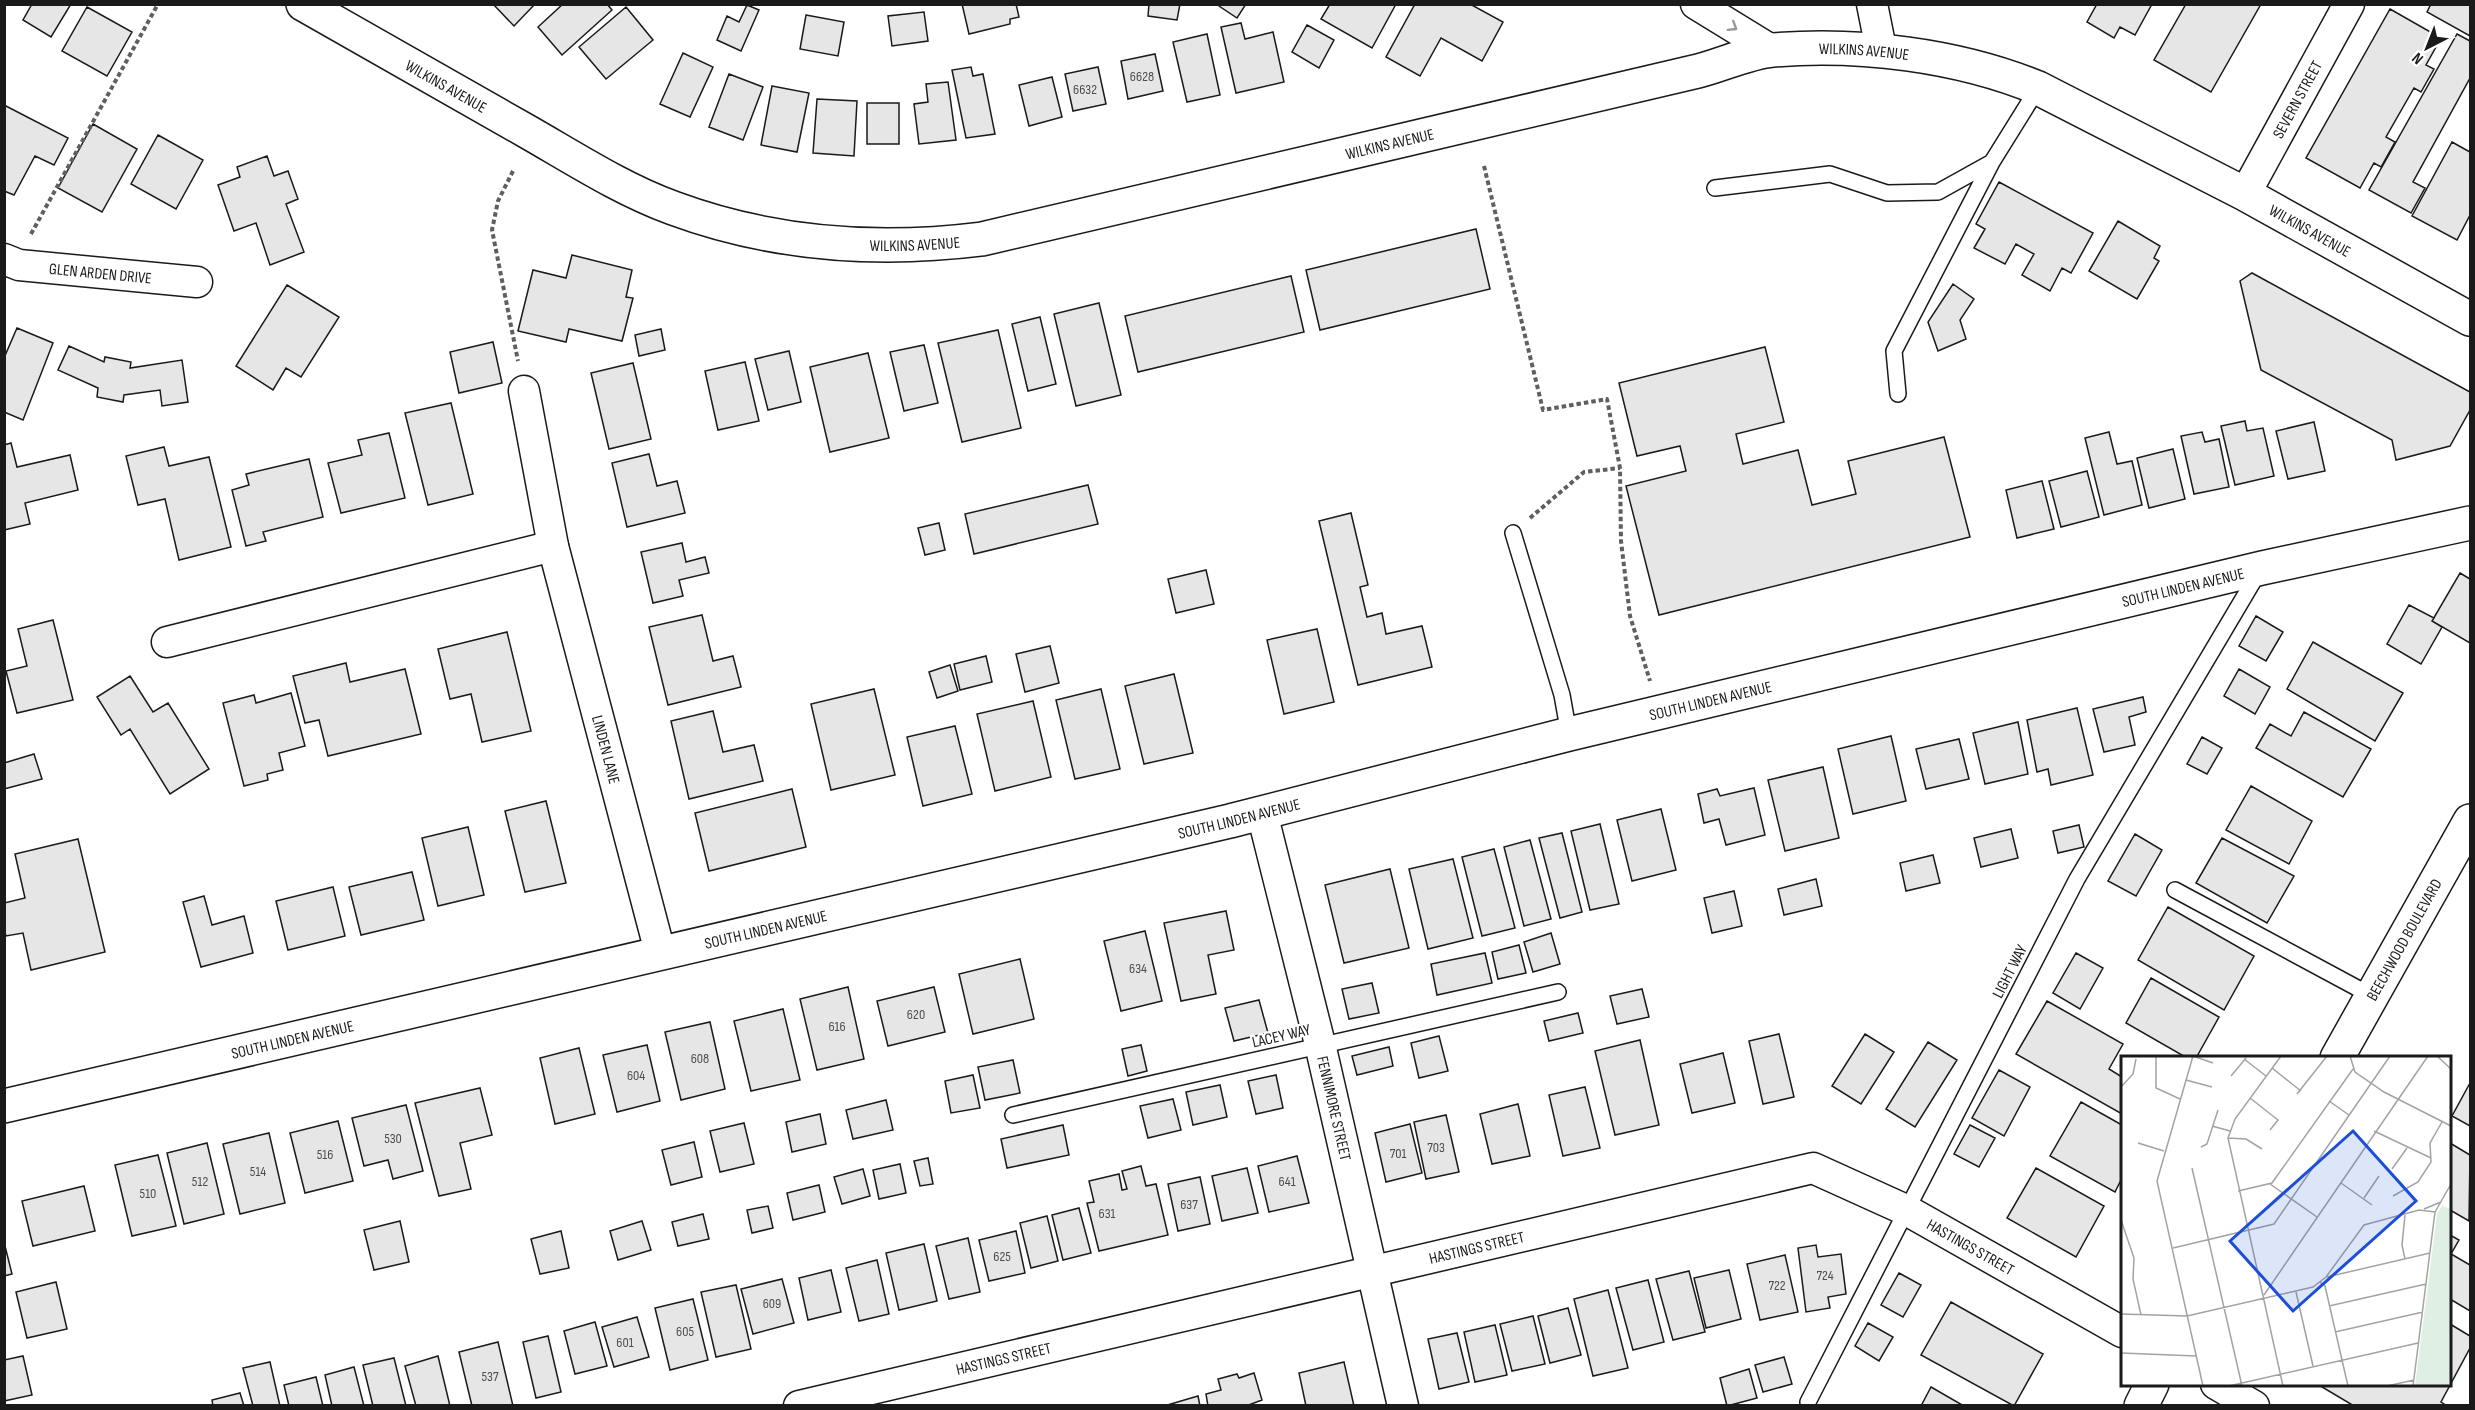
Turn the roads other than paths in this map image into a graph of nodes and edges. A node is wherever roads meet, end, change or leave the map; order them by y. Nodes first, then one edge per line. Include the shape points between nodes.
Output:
1 (303, 4) edge
2 (1696, 4) edge
3 (1872, 4) edge
4 (2349, 4) edge
5 (1881, 49) junction
6 (1771, 50) junction
7 (2038, 88) junction
8 (1992, 162) junction
9 (1715, 188) dead end
10 (2245, 194) junction
11 (15, 252) edge
12 (197, 282) dead end
13 (2470, 319) edge
14 (524, 392) road end
15 (1898, 394) dead end
16 (2470, 523) edge
17 (1513, 532) road end
18 (553, 546) junction
19 (2262, 568) junction
20 (167, 642) dead end
21 (1569, 734) junction
22 (1262, 813) junction
23 (2470, 821) edge
24 (2175, 890) dead end
25 (660, 952) junction
26 (1558, 992) dead end
27 (2372, 996) junction
28 (1320, 1044) junction
29 (2338, 1056) edge
30 (4, 1106) edge
31 (1013, 1115) dead end
32 (1908, 1211) junction
33 (1373, 1271) junction
34 (2121, 1331) edge
35 (2151, 1386) edge
36 (2219, 1386) edge
37 (1808, 1402) dead end
38 (799, 1406) edge
39 (1403, 1406) edge
40 (2140, 1406) edge
41 (2254, 1406) edge

1 - 6 main road, WILKINS AVENUE via 602,174 671,208 769,236 859,245 928,246 982,239 1698,71
2 -> 6 street
3 - 5 street
4 - 10 street, SEVERN STREET
5 - 6 main road, WILKINS AVENUE
5 - 7 main road, WILKINS AVENUE via 2003,74
7 - 8 lane
7 - 10 main road, WILKINS AVENUE
8 - 9 lane via 1938,192 1887,193 1830,174
8 - 15 lane via 1894,351
10 - 13 main road, WILKINS AVENUE
11 - 12 street, GLEN ARDEN DRIVE via 19,265
14 - 18 street, LINDEN LANE
16 - 19 main road, SOUTH LINDEN AVENUE
17 - 21 lane via 1562,695
18 - 20 street
18 - 25 street, LINDEN LANE
19 - 21 main road, SOUTH LINDEN AVENUE
19 - 32 lane, LIGHT WAY via 2077,879
21 - 22 main road, SOUTH LINDEN AVENUE
22 - 25 main road, SOUTH LINDEN AVENUE
22 - 28 street, FENNIMORE STREET
23 - 27 main road, BEECHWOOD BOULEVARD
24 - 27 lane
25 - 30 main road, SOUTH LINDEN AVENUE
26 - 28 lane, LACEY WAY
27 - 29 main road, BEECHWOOD BOULEVARD
28 - 31 lane, LACEY WAY
28 - 33 street, FENNIMORE STREET
32 - 33 street, HASTINGS STREET via 1813,1168
32 - 34 street, HASTINGS STREET
32 - 37 lane, LIGHT WAY
33 - 38 street, HASTINGS STREET
33 - 39 street, FENNIMORE STREET
35 - 40 main road
36 - 41 street

